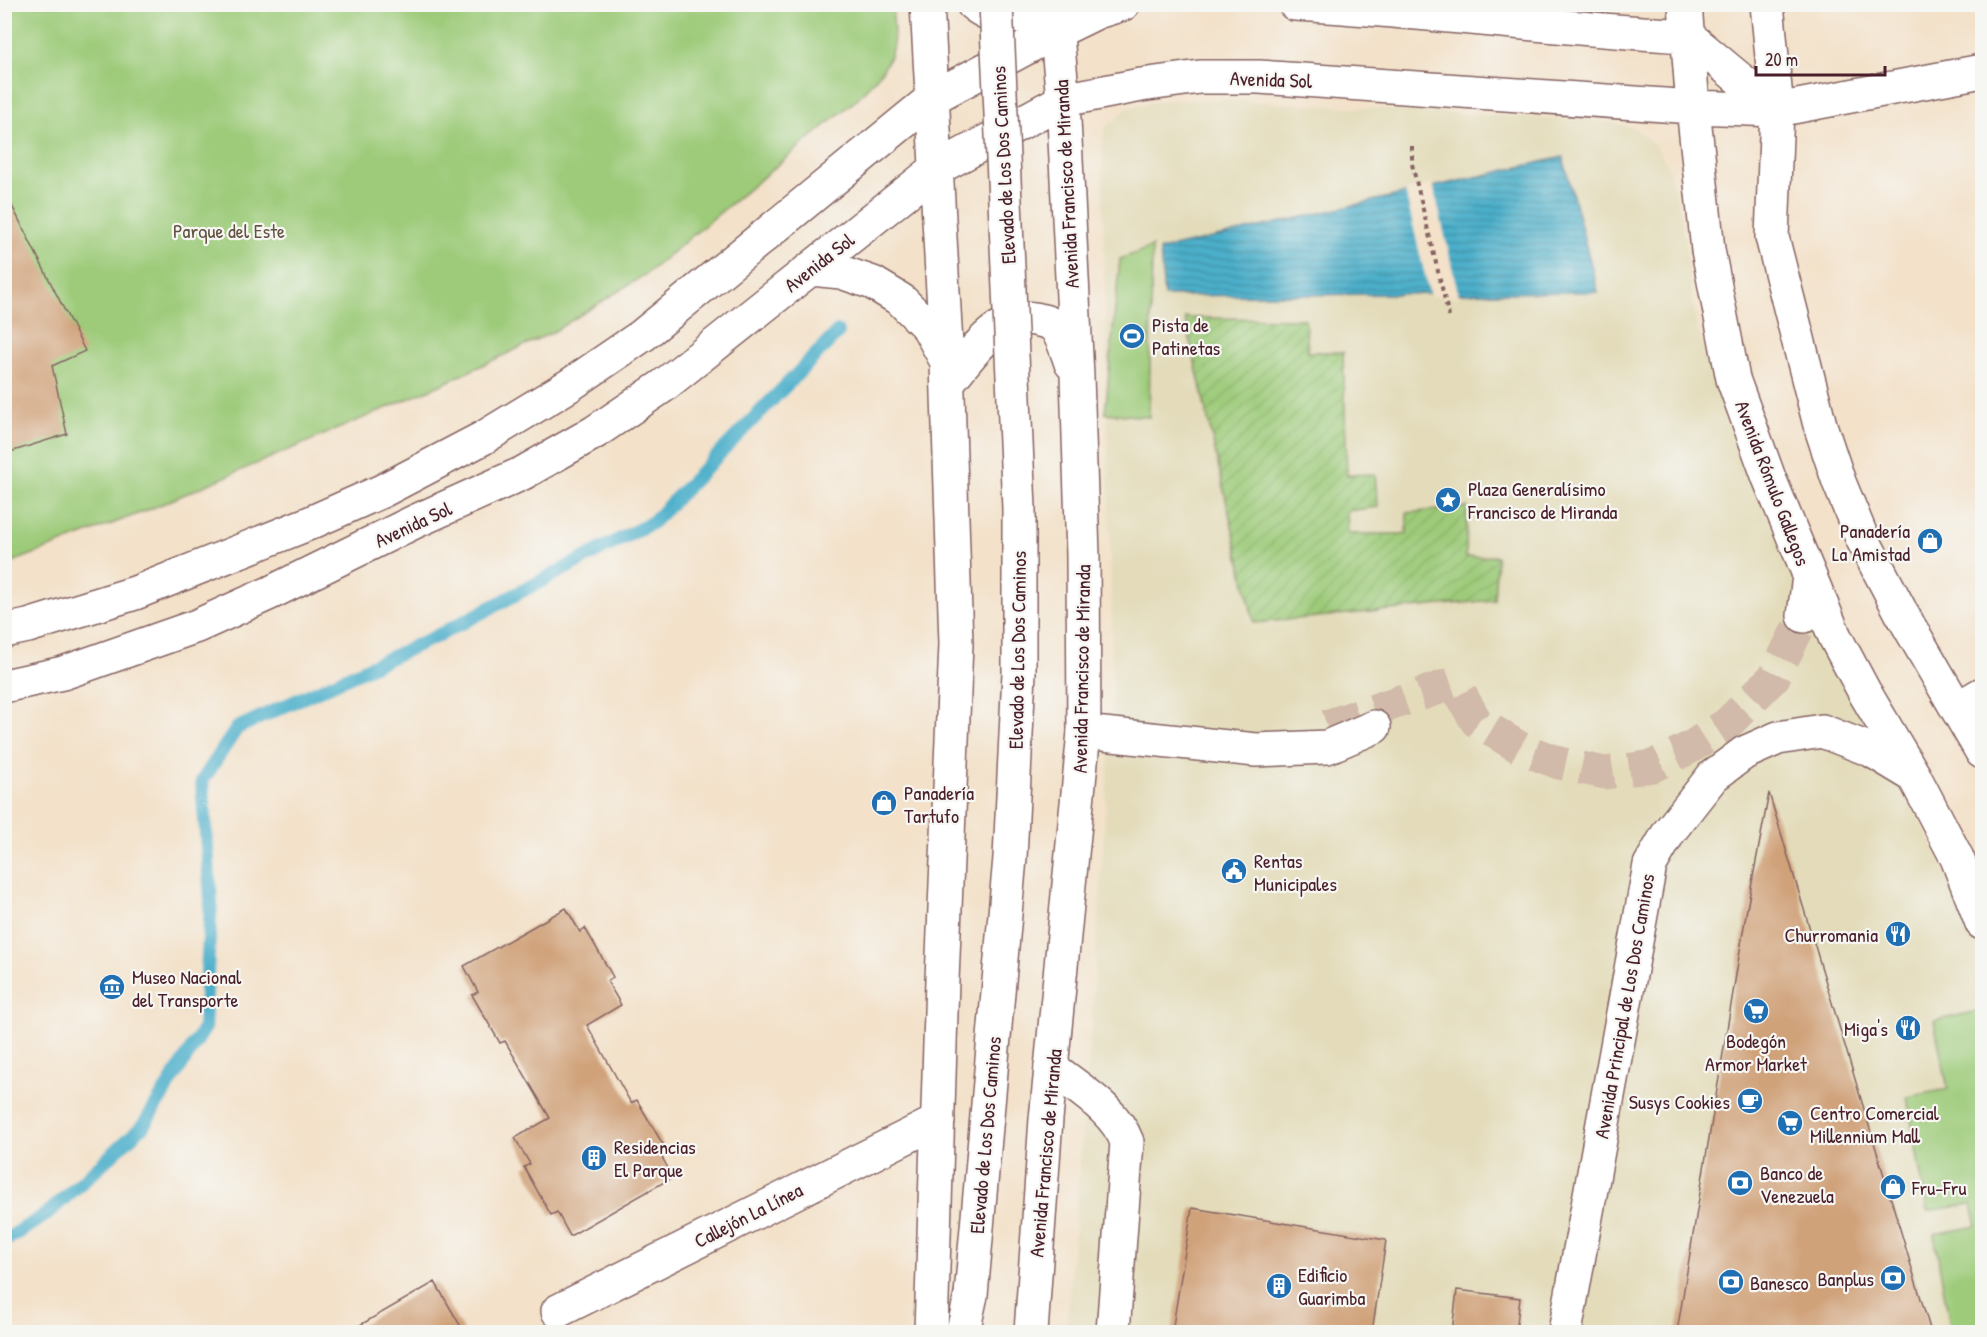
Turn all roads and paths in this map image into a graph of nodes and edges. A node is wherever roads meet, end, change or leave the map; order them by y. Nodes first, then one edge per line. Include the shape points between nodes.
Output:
1 (927, 4) edge
2 (973, 4) edge
3 (996, 4) edge
4 (1038, 4) edge
5 (1123, 4) edge
6 (1295, 4) edge
7 (1767, 4) edge
8 (1055, 18) edge
9 (1687, 20) edge
10 (1983, 71) edge
11 (934, 97) junction
12 (1063, 100) junction
13 (1693, 107) junction
14 (1777, 110) junction
15 (1412, 146) dead end
16 (936, 169) junction
17 (811, 269) junction
18 (1450, 321) dead end
19 (948, 372) junction
20 (1077, 375) junction
21 (1809, 576) junction
22 (1804, 616) tunnel mouth
23 (4, 631) edge
24 (4, 686) edge
25 (1970, 701) edge
26 (1326, 726) tunnel mouth
27 (1374, 728) dead end
28 (1084, 732) junction
29 (1256, 750) junction
30 (1983, 752) edge
31 (1914, 776) junction
32 (1983, 923) edge
33 (1051, 1067) junction
34 (938, 1121) junction
35 (972, 1295) junction
36 (558, 1311) dead end
37 (931, 1332) edge
38 (963, 1332) edge
39 (974, 1332) edge
40 (1031, 1332) edge
41 (1113, 1332) edge
42 (1565, 1332) edge

1 - 11 main road
2 - 4 main road via 990,16 1007,18 1023,15
3 - 35 main road, Elevado de Los Dos Caminos, bridge via 1019,508 1019,673 1010,858
5 - 8 main road
6 - 9 main road via 1636,33
7 - 14 main road
8 - 11 main road
8 - 12 main road, Avenida Francisco de Miranda
9 - 13 main road, Avenida Rómulo Gallegos
9 - 14 main road
10 - 14 main road, Avenida Sol
11 - 16 main road
11 - 23 main road via 643,335 483,438 382,491 310,523 135,593
12 - 13 main road, Avenida Sol via 1200,77 1259,76
12 - 16 main road, Avenida Sol
12 - 20 main road, Avenida Francisco de Miranda
13 - 14 main road, Avenida Sol
13 - 21 main road, Avenida Rómulo Gallegos via 1708,250 1733,379
14 - 25 main road via 1772,237 1820,425 1862,538 1902,614
15 - 18 path via 1412,164
16 - 17 main road, Avenida Sol
16 - 19 main road
17 - 19 main road via 841,272 873,283 901,300 927,327
17 - 24 main road, Avenida Sol via 663,386 595,432 523,473 197,626 63,673
19 - 20 main road via 993,332 1019,319 1040,320 1055,326
19 - 34 main road via 956,644
20 - 28 main road, Avenida Francisco de Miranda
21 - 22 main road
21 - 31 main road, Avenida Rómulo Gallegos via 1835,637
25 - 30 main road
26 - 29 main road
27 - 29 main road via 1327,747
28 - 29 main road
28 - 33 main road, Avenida Francisco de Miranda
31 - 32 main road, Avenida Rómulo Gallegos via 1957,858
31 - 42 main road, Avenida Principal de Los Dos Caminos via 1870,750 1822,731 1778,738 1744,753 1713,776 1669,832 1650,865
33 - 40 main road, Avenida Francisco de Miranda
33 - 41 main road via 1109,1113 1128,1142
34 - 36 main road, Callejón La Línea
34 - 37 main road
35 - 38 main road, Elevado de Los Dos Caminos
35 - 39 main road, Elevado de Los Dos Caminos

